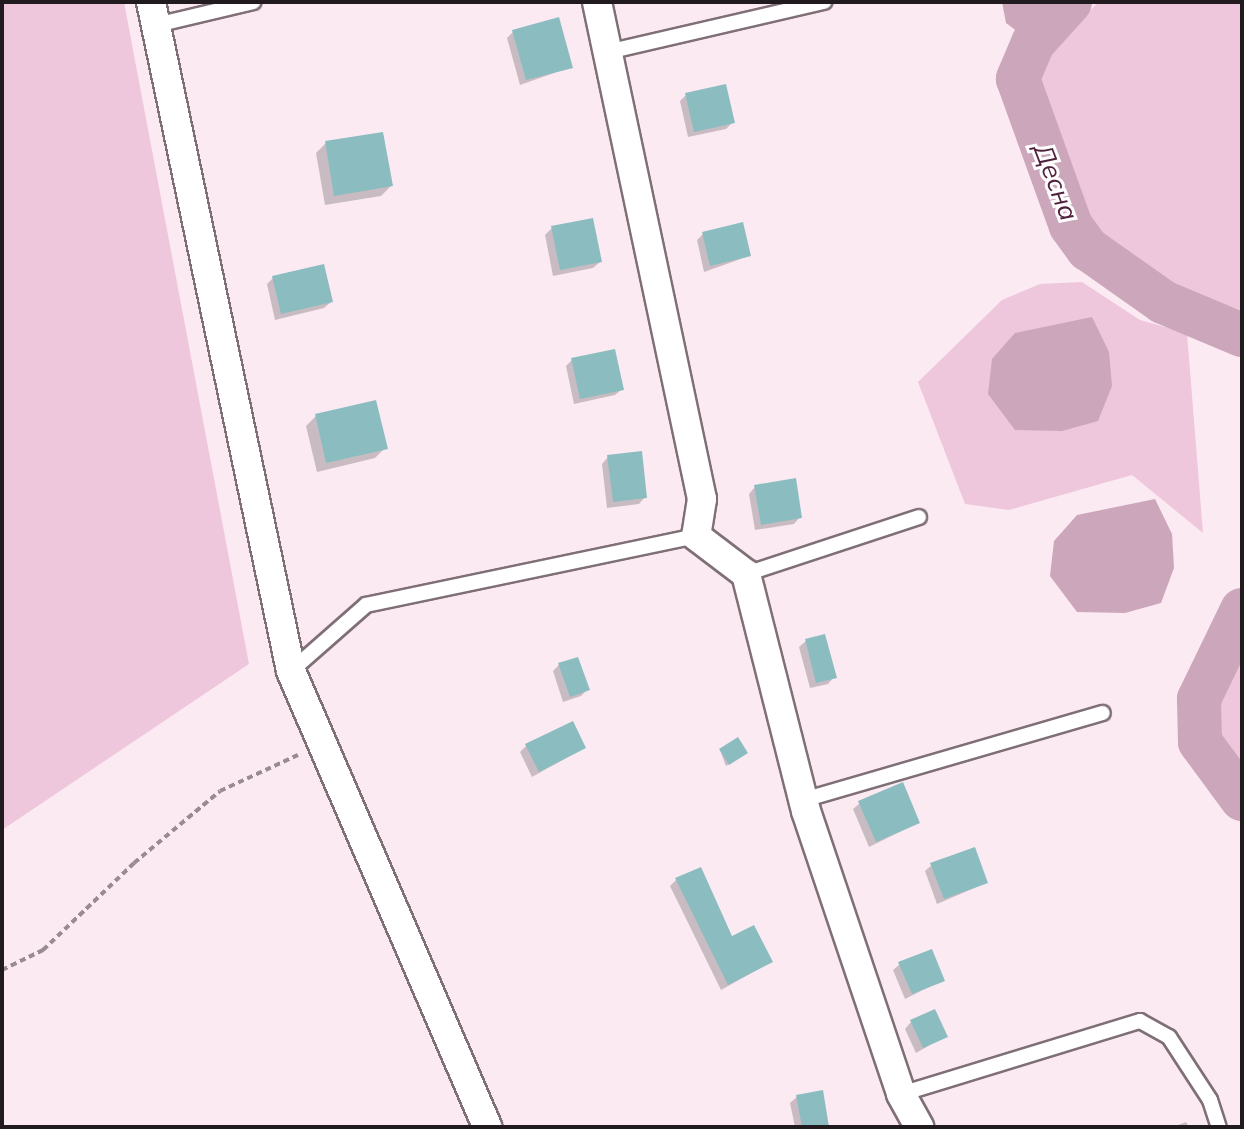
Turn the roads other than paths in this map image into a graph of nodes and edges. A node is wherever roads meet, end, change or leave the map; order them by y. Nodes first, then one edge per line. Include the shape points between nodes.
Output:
1 (253, 2) edge
2 (597, 2) edge
3 (824, 2) edge
4 (154, 14) edge
5 (607, 52) junction
6 (919, 517) dead end
7 (696, 536) junction
8 (746, 574) junction
9 (291, 671) junction
10 (1103, 713) dead end
11 (803, 800) junction
12 (901, 1094) junction
13 (487, 1127) edge
14 (919, 1127) edge
15 (1219, 1127) edge

1 - 4 lane
2 - 5 street
3 - 5 lane
4 - 9 street
5 - 7 street via 702,499
6 - 8 lane
7 - 8 street
7 - 9 lane via 366,605
8 - 11 street
9 - 13 street
10 - 11 lane
11 - 12 street
12 - 14 street
12 - 15 lane via 1140,1021 1169,1037 1210,1100

